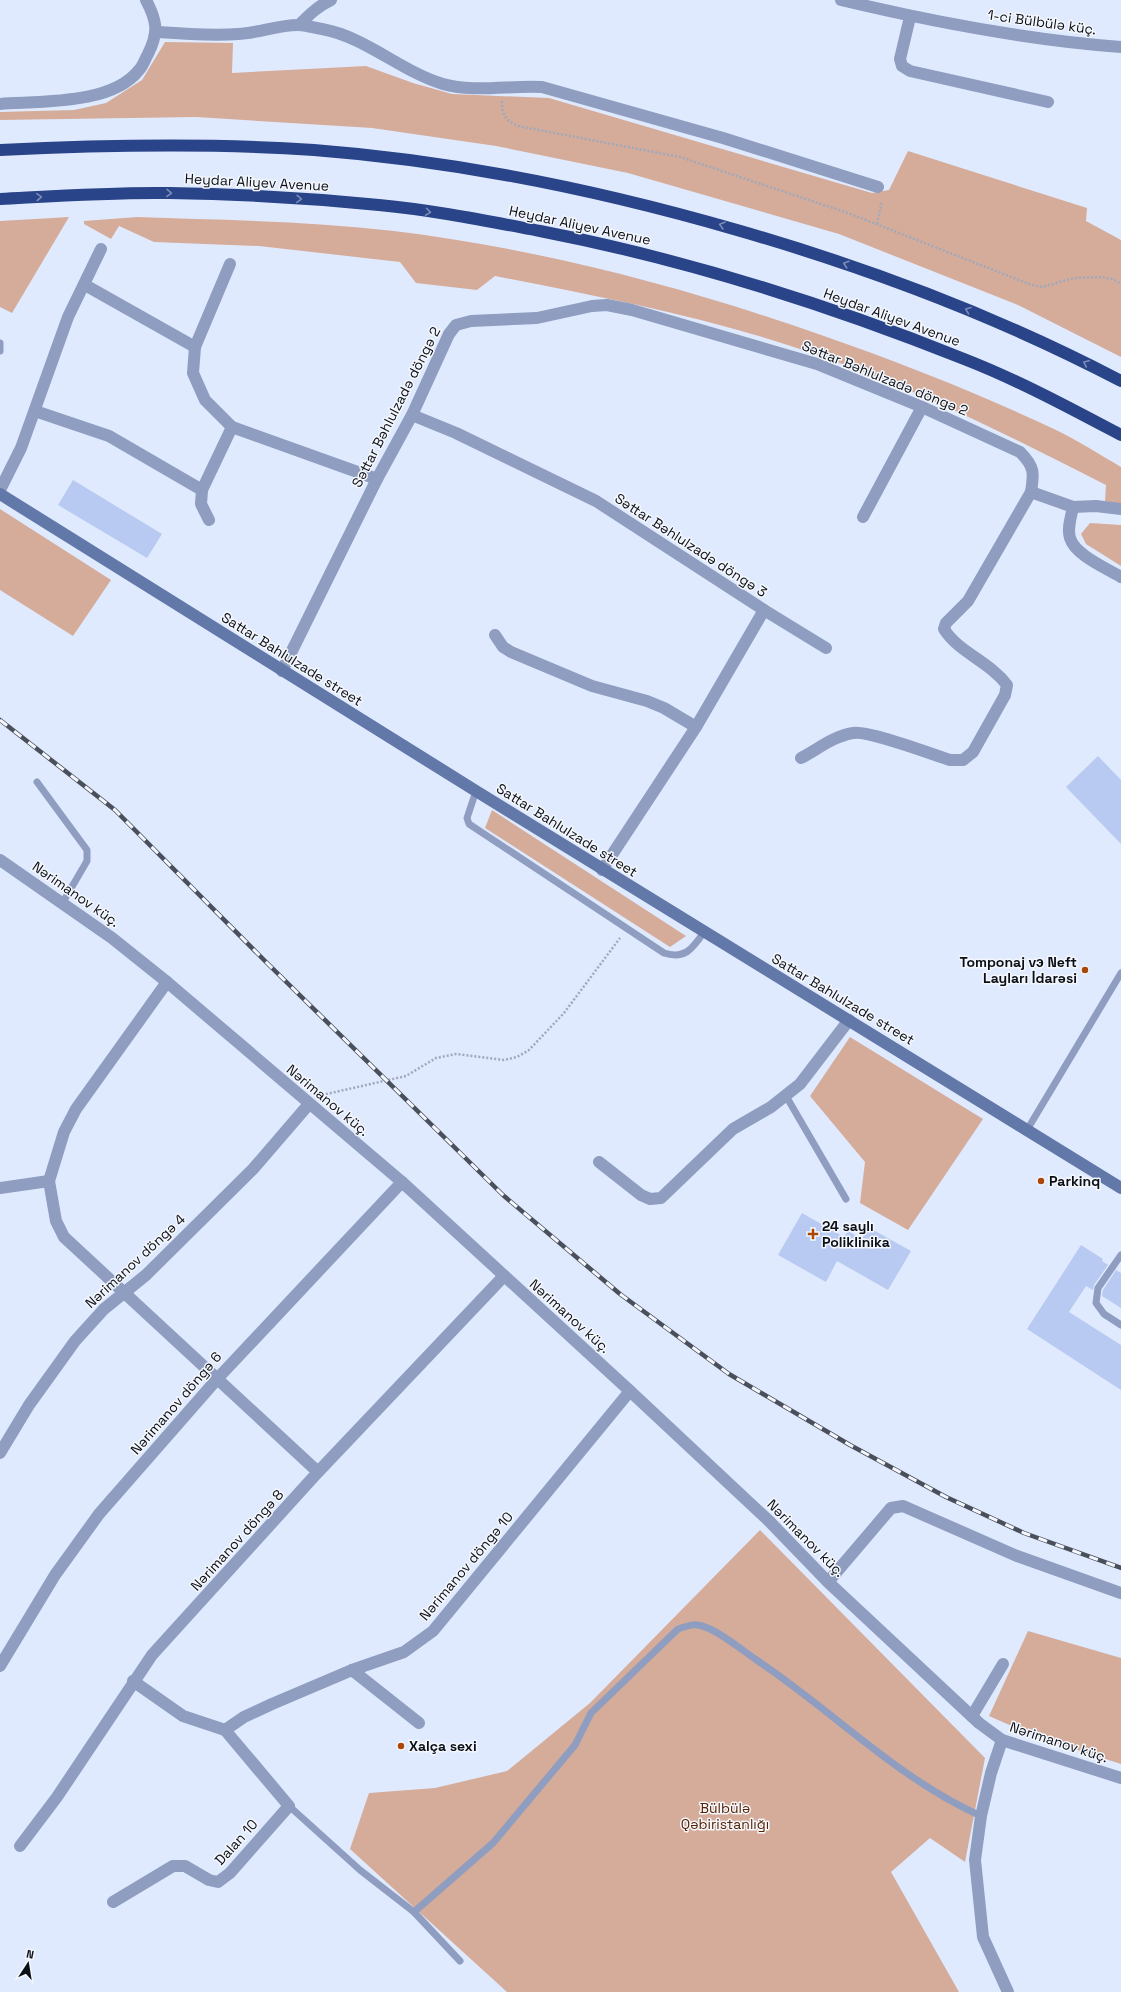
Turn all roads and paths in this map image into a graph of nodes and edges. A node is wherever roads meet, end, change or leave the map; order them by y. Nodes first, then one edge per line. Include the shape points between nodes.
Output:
1 (146, 0) edge
2 (331, 0) edge
3 (841, 0) edge
4 (910, 17) junction
5 (299, 25) junction
6 (156, 32) junction
7 (1121, 47) edge
8 (502, 87) junction
9 (1048, 102) dead end
10 (0, 104) edge
11 (0, 150) edge
12 (878, 187) joint
13 (0, 199) edge
14 (877, 224) junction
15 (101, 249) dead end
16 (230, 264) dead end
17 (1121, 284) edge
18 (85, 285) junction
19 (0, 343) edge
20 (195, 347) junction
21 (0, 351) edge
22 (1121, 381) edge
23 (922, 407) junction
24 (35, 411) junction
25 (412, 415) junction
26 (232, 427) junction
27 (1121, 435) edge
28 (377, 479) junction
29 (0, 490) edge
30 (202, 490) junction
31 (1031, 492) junction
32 (0, 494) edge
33 (1073, 507) junction
34 (1121, 509) edge
35 (862, 517) dead end
36 (209, 520) dead end
37 (1121, 577) edge
38 (764, 610) junction
39 (495, 635) dead end
40 (826, 648) dead end
41 (282, 671) junction
42 (696, 727) junction
43 (801, 758) dead end
44 (37, 782) dead end
45 (476, 791) junction
46 (0, 860) edge
47 (602, 870) junction
48 (63, 902) junction
49 (627, 929) junction
50 (704, 932) junction
51 (1121, 973) edge
52 (167, 982) junction
53 (849, 1020) junction
54 (786, 1096) junction
55 (309, 1104) junction
56 (1027, 1130) junction
57 (600, 1162) dead end
58 (49, 1181) junction
59 (402, 1182) junction
60 (0, 1188) edge
61 (1121, 1188) edge
62 (846, 1198) dead end
63 (1121, 1255) edge
64 (504, 1276) junction
65 (125, 1292) junction
66 (1121, 1325) edge
67 (218, 1378) junction
68 (630, 1391) junction
69 (0, 1454) edge
70 (318, 1472) junction
71 (828, 1582) junction
72 (1121, 1593) edge
73 (1003, 1664) dead end
74 (0, 1666) edge
75 (352, 1670) junction
76 (133, 1681) junction
77 (972, 1716) junction
78 (419, 1723) dead end
79 (225, 1730) junction
80 (1002, 1740) junction
81 (1121, 1778) edge
82 (289, 1806) junction
83 (981, 1816) junction
84 (20, 1846) dead end
85 (113, 1902) dead end
86 (414, 1912) junction
87 (460, 1961) dead end
88 (1008, 1992) edge

1 - 6 street via 154,15
2 - 5 street via 323,3
3 - 4 street, 1-ci Bülbülə küç.
4 - 7 street, 1-ci Bülbülə küç. via 1064,42
4 - 9 street via 900,59 902,66 910,71
5 - 6 street via 239,34
5 - 8 street via 347,37 423,77 443,84 459,88
6 - 10 street via 139,71 121,85 89,97
8 - 12 street via 542,87 565,93 723,138
8 - 14 path via 502,112 507,121 518,126 680,157
22 -> 11 highway via 984,316 892,280 796,247 600,193 492,172 313,150 168,145
12 - 14 path via 882,199
13 -> 27 highway, Heydar Aliyev Avenue via 168,193 314,200 382,205 482,220 590,241 685,265 783,294 874,325 966,360 1069,407
14 - 17 path via 1042,287 1074,278 1101,277 1113,279
15 - 18 street
16 - 20 street
18 - 20 street
18 - 24 street via 68,317
19 - 21 lane
20 - 26 street via 193,373 205,400
23 - 25 street, Səttar Bəhlulzadə döngə 2 via 817,364 632,310 606,305 537,318 471,321 456,325 449,334
23 - 31 street, Səttar Bəhlulzadə döngə 2 via 1020,452 1030,462 1034,473
23 - 35 street
24 - 29 street
24 - 30 street via 110,436
25 - 28 street, Səttar Bəhlulzadə döngə 2
25 - 38 street, Səttar Bəhlulzadə döngə 3 via 456,433 596,501
26 - 28 street
26 - 30 street
28 - 41 street, Səttar Bəhlulzadə döngə 2
30 - 36 street via 201,504
31 - 33 street
31 - 43 street, Səttar Bəhlulzadə döngə 2 via 968,601 946,622 944,629 949,638 1001,676 1007,685 1005,695 973,752 962,760 950,760 855,732 839,737
32 - 41 main road, Sattar Bahlulzade street
33 - 34 street
33 - 37 street via 1069,528 1073,546 1080,553
38 - 40 street
38 - 42 street, Səttar Bəhlulzadə döngə 3
39 - 42 street via 503,647 511,652 592,686 647,701
41 - 45 main road, Sattar Bahlulzade street
42 - 47 street, Səttar Bəhlulzadə döngə 3
44 - 48 lane via 87,850 87,861
45 - 47 main road, Sattar Bahlulzade street
45 - 49 lane via 467,818 469,824
46 - 48 street, Nərimanov küç.
47 - 50 main road, Sattar Bahlulzade street
48 - 52 street, Nərimanov küç.
49 - 50 lane via 664,953 674,956 684,954 693,947
49 - 55 path via 564,1013 529,1050 517,1057 504,1060 456,1054 436,1058 406,1076 325,1094
50 - 53 main road, Sattar Bahlulzade street
51 - 56 lane
52 - 55 street, Nərimanov küç.
52 - 58 street via 76,1109 64,1132
53 - 54 street via 800,1084
53 - 56 main road, Sattar Bahlulzade street
54 - 57 street via 733,1129 661,1198 650,1199 641,1195
54 - 62 lane
55 - 59 street, Nərimanov küç.
55 - 65 street, Nərimanov döngə 4 via 253,1169 146,1275
56 - 61 main road, Sattar Bahlulzade street
58 - 60 street
58 - 65 street via 56,1221 64,1237
59 - 64 street, Nərimanov küç.
59 - 67 street, Nərimanov döngə 6
63 - 66 lane via 1098,1288 1096,1303 1104,1314
64 - 68 street, Nərimanov küç.
64 - 70 street, Nərimanov döngə 8
65 - 67 street
65 - 69 street, Nərimanov döngə 4 via 104,1309 75,1341 29,1405
67 - 70 street
67 - 74 street, Nərimanov döngə 6 via 99,1514 55,1575
68 - 71 street, Nərimanov küç. via 770,1522
68 - 75 street, Nərimanov döngə 10 via 433,1631 404,1652
70 - 76 street, Nərimanov döngə 8 via 152,1655
71 - 72 street via 891,1508 903,1506 1017,1556
71 - 77 street, Nərimanov küç.
73 - 77 street
75 - 78 street
75 - 79 street, Nərimanov döngə 10 via 244,1717
76 - 79 street via 183,1716
76 - 84 street, Nərimanov döngə 8 via 57,1797
77 - 80 street, Nərimanov küç.
79 - 82 street
80 - 81 street, Nərimanov küç.
80 - 83 street
82 - 85 street, Dalan 10 via 230,1873 218,1882 209,1880 185,1866 173,1866
82 - 86 lane via 360,1870
83 - 86 lane via 956,1805 904,1771 775,1672 711,1630 693,1624 678,1629 591,1713 575,1745 493,1843
83 - 88 street via 975,1860 983,1937
86 - 87 lane

